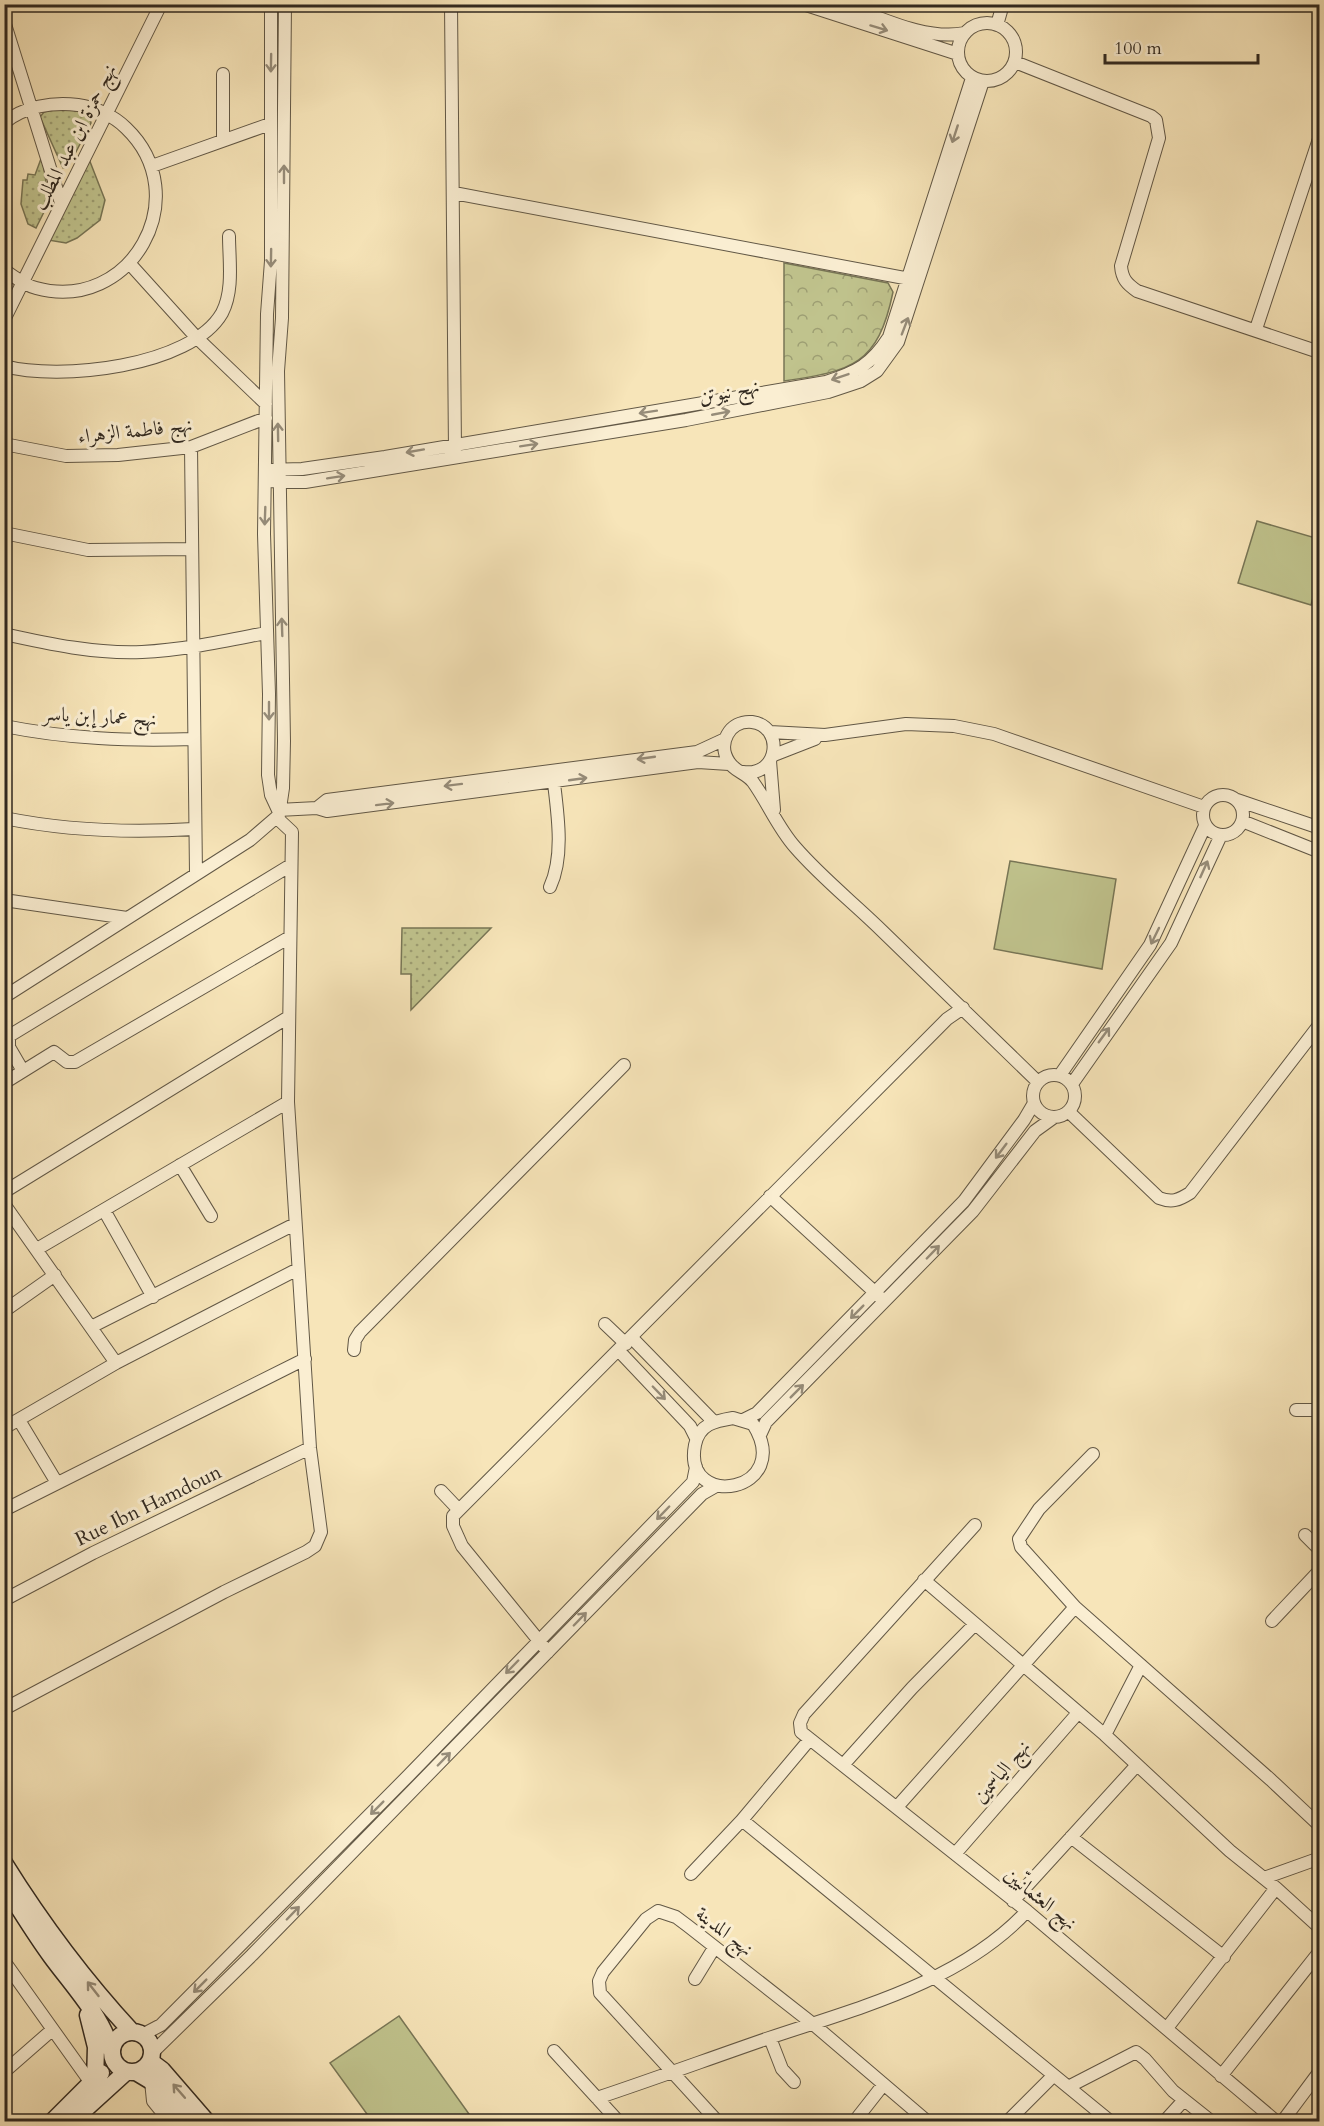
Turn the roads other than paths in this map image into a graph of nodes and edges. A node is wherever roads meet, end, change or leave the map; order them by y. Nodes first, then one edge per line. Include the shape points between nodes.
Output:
1 (161, 4) edge
2 (271, 4) edge
3 (285, 4) edge
4 (451, 4) edge
5 (803, 4) edge
6 (842, 4) edge
7 (1003, 4) edge
8 (4, 21) edge
9 (997, 24) junction
10 (965, 33) junction
11 (958, 54) junction
12 (1015, 62) junction
13 (223, 74) dead end
14 (978, 80) junction
15 (33, 108) junction
16 (108, 116) junction
17 (4, 123) edge
18 (270, 124) junction
19 (1320, 136) edge
20 (223, 140) junction
21 (152, 166) junction
22 (454, 193) junction
23 (61, 203) junction
24 (230, 236) dead end
25 (130, 264) junction
26 (4, 270) edge
27 (914, 280) junction
28 (23, 283) junction
29 (4, 320) edge
30 (1256, 330) junction
31 (196, 337) junction
32 (1313, 350) dead end
33 (878, 361) junction
34 (4, 366) edge
35 (266, 404) junction
36 (266, 418) junction
37 (4, 444) edge
38 (455, 444) junction
39 (190, 447) junction
40 (456, 457) junction
41 (272, 476) junction
42 (4, 533) edge
43 (191, 549) junction
44 (266, 633) junction
45 (4, 634) edge
46 (192, 648) junction
47 (4, 726) edge
48 (770, 732) junction
49 (825, 735) junction
50 (194, 739) junction
51 (723, 741) junction
52 (772, 758) junction
53 (729, 764) junction
54 (743, 771) junction
55 (553, 777) junction
56 (1237, 800) junction
57 (1204, 807) junction
58 (277, 814) junction
59 (775, 814) junction
60 (4, 818) edge
61 (1242, 821) junction
62 (1205, 826) junction
63 (1320, 828) edge
64 (194, 829) junction
65 (1221, 835) junction
66 (1320, 852) edge
67 (291, 865) junction
68 (196, 874) junction
69 (550, 887) dead end
70 (4, 900) edge
71 (127, 918) junction
72 (290, 937) junction
73 (4, 997) edge
74 (963, 1008) junction
75 (288, 1018) junction
76 (1320, 1024) edge
77 (624, 1065) dead end
78 (23, 1071) junction
79 (1060, 1076) junction
80 (1038, 1082) junction
81 (4, 1083) edge
82 (1072, 1084) junction
83 (288, 1102) junction
84 (1034, 1103) junction
85 (1069, 1112) junction
86 (1053, 1118) junction
87 (180, 1165) junction
88 (4, 1192) edge
89 (770, 1196) junction
90 (104, 1210) junction
91 (6, 1211) edge
92 (211, 1216) dead end
93 (295, 1224) junction
94 (37, 1249) junction
95 (298, 1269) junction
96 (55, 1275) junction
97 (153, 1297) junction
98 (881, 1297) junction
99 (4, 1311) edge
100 (605, 1324) dead end
101 (91, 1327) junction
102 (625, 1344) junction
103 (354, 1350) dead end
104 (304, 1359) junction
105 (116, 1363) junction
106 (1296, 1410) dead end
107 (1320, 1410) edge
108 (20, 1420) junction
109 (743, 1420) junction
110 (713, 1421) junction
111 (4, 1428) edge
112 (760, 1435) junction
113 (696, 1438) junction
114 (310, 1448) junction
115 (1093, 1454) dead end
116 (696, 1467) junction
117 (57, 1483) junction
118 (716, 1486) junction
119 (441, 1491) dead end
120 (4, 1510) edge
121 (459, 1510) junction
122 (975, 1525) dead end
123 (1305, 1535) dead end
124 (1320, 1551) edge
125 (1320, 1570) edge
126 (924, 1580) junction
127 (4, 1600) edge
128 (1075, 1607) junction
129 (1272, 1622) dead end
130 (974, 1625) junction
131 (537, 1640) junction
132 (548, 1652) junction
133 (1141, 1665) junction
134 (1023, 1666) junction
135 (4, 1708) edge
136 (1077, 1714) junction
137 (1105, 1736) junction
138 (810, 1739) junction
139 (843, 1765) junction
140 (1136, 1766) junction
141 (897, 1807) junction
142 (742, 1821) junction
143 (1320, 1826) edge
144 (1071, 1837) junction
145 (955, 1854) junction
146 (1320, 1858) edge
147 (4, 1863) edge
148 (691, 1874) dead end
149 (1264, 1878) junction
150 (4, 1885) edge
151 (1276, 1888) junction
152 (1013, 1901) junction
153 (1027, 1911) junction
154 (1320, 1928) edge
155 (714, 1948) junction
156 (1320, 1951) edge
157 (1224, 1957) junction
158 (6, 1967) edge
159 (936, 1977) junction
160 (695, 1979) dead end
161 (78, 1992) junction
162 (813, 2024) junction
163 (1167, 2028) junction
164 (52, 2030) junction
165 (137, 2033) junction
166 (770, 2038) junction
167 (554, 2052) dead end
168 (112, 2054) junction
169 (151, 2057) junction
170 (1320, 2071) edge
171 (4, 2072) edge
172 (131, 2072) junction
173 (672, 2073) junction
174 (1053, 2076) junction
175 (1221, 2076) junction
176 (151, 2081) junction
177 (794, 2082) dead end
178 (883, 2085) junction
179 (1068, 2086) junction
180 (95, 2087) junction
181 (597, 2098) junction
182 (1184, 2100) junction
183 (52, 2121) edge
184 (71, 2121) edge
185 (170, 2121) edge
186 (188, 2121) edge
187 (207, 2121) edge
188 (619, 2121) edge
189 (718, 2121) edge
190 (854, 2121) edge
191 (928, 2121) edge
192 (1007, 2121) edge
193 (1111, 2121) edge
194 (1164, 2121) edge
195 (1212, 2121) edge
196 (1277, 2121) edge
197 (1282, 2121) edge

1 - 16 street, نهج حمزة ابن عبد المطلب
2 -> 18 street
41 -> 3 street via 282,318
4 - 22 street
5 -> 11 street
6 - 10 street via 923,31 940,35
7 - 9 street
8 - 15 street
9 - 10 street via 974,26
9 - 12 street via 1014,39
10 - 11 street
11 - 14 street via 961,66
12 - 14 street via 1000,79
12 - 30 street via 1156,120 1159,138 1121,266 1122,276 1137,291
13 - 20 street
14 - 27 street, نهج نيوتن
15 - 16 street via 62,103 87,106
15 - 17 street
15 - 23 street
16 - 21 street via 136,138
16 - 23 street, نهج حمزة ابن عبد المطلب
18 - 20 street
18 -> 35 street
19 - 30 street
20 - 21 street
21 - 25 street via 156,211 146,242
22 - 27 street
22 - 38 street
23 - 28 street, نهج حمزة ابن عبد المطلب
24 - 31 street via 230,281 225,305 216,320
25 - 28 street via 87,289 65,292
25 - 31 street
26 - 28 street
27 - 33 street, نهج نيوتن via 898,342
28 - 29 street, نهج حمزة ابن عبد المطلب
30 - 32 street
31 - 34 street via 122,367 63,373
31 - 35 street
33 -> 38 street, نهج نيوتن via 826,382
40 -> 33 street, نهج نيوتن via 686,420 828,392 861,381
35 - 36 street
36 - 39 street, نهج فاطمة الزهراء
36 - 41 street
37 - 39 street, نهج فاطمة الزهراء via 66,456
38 - 40 street
38 -> 41 street, نهج نيوتن
39 - 43 street
41 -> 40 street, نهج نيوتن via 305,482
41 -> 44 street
58 -> 41 street via 282,797 284,741
42 - 43 street via 88,550
43 - 46 street
44 - 46 street
44 -> 58 street via 268,775
45 - 46 street via 84,649 140,652
46 - 50 street
47 - 50 street, نهج عمار إبن ياسر via 53,736 125,741
48 - 49 street
48 - 51 street via 753,722 739,724
48 - 52 street via 774,742
49 - 52 street
49 - 57 street via 906,724 954,726 994,734
50 - 64 street
51 - 53 street
51 -> 55 street via 697,752
52 - 54 street via 753,773
52 - 59 street
53 - 54 street
55 -> 53 street via 698,762
54 - 59 street
55 - 58 street via 327,800 317,808
55 - 69 street via 558,844 557,867
56 - 57 street via 1221,795
56 - 61 street via 1244,814
56 - 63 street
57 - 62 street
58 - 67 street via 292,830
58 - 68 street via 250,840
59 - 74 street via 797,849
60 - 64 street via 49,827 128,833
61 - 65 street via 1230,834
61 - 66 street
62 - 65 street
62 -> 79 street via 1150,945
64 - 68 street
82 -> 65 street via 1171,943
67 - 72 street
67 - 78 street via 9,1036 9,1047
68 - 71 street
70 - 71 street
71 - 73 street
72 - 75 street
72 - 78 street via 75,1062 67,1062 54,1052
74 - 80 street
74 - 89 street via 947,1019
75 - 83 street
75 - 88 street
76 - 85 street via 1190,1193 1179,1200 1168,1202 1159,1198
77 - 103 street via 360,1332
78 - 81 street
79 - 80 street via 1044,1077
79 - 82 street
80 - 84 street
82 - 85 street via 1076,1099
83 - 87 street
83 - 93 street
84 - 86 street via 1038,1111
84 -> 98 street via 964,1202
85 - 86 street
98 -> 86 street via 973,1211 1035,1131
87 - 90 street
87 - 92 street
89 - 98 street
89 - 102 street
90 - 94 street
90 - 97 street
91 - 94 street
93 - 95 street
93 - 97 street
94 - 96 street
95 - 104 street
95 - 105 street
96 - 99 street
96 - 101 street
97 - 101 street
98 -> 109 street via 757,1413
112 -> 98 street via 766,1422
100 - 102 street
101 - 105 street
102 - 110 street
102 -> 113 street
102 - 121 street
104 - 114 street
104 - 117 street
105 - 108 street
106 - 107 street
108 - 111 street
108 - 117 street
109 - 110 street
109 - 112 street via 753,1424
110 - 113 street
112 - 118 street via 763,1459 755,1475 743,1484
113 - 116 street
114 - 127 street, Rue Ibn Hamdoun
114 - 135 street via 321,1532 315,1546
115 - 128 street via 1039,1509 1019,1539 1021,1547
116 - 118 street via 704,1480
116 -> 131 street via 693,1482
117 - 120 street
132 -> 118 street via 702,1494
119 - 121 street
121 - 131 street via 452,1520 462,1546
122 - 126 street
123 - 124 street
125 - 129 street
126 - 130 street
126 - 138 street via 813,1704 800,1723 801,1731
128 - 133 street
128 - 134 street
130 - 134 street
130 - 139 street
131 - 132 street
131 -> 165 street via 161,2025
169 -> 132 street
133 - 137 street
133 - 143 street
134 - 136 street
134 - 141 street
136 - 137 street
136 - 145 street, نهج الياسمين
137 - 140 street
138 - 139 street, نهج العثمانيّين
138 - 142 street
139 - 141 street, نهج العثمانيّين
140 - 144 street
140 - 149 street
141 - 145 street, نهج العثمانيّين
142 - 148 street
142 - 159 street
144 - 152 street
144 - 157 street
145 - 152 street, نهج العثمانيّين
146 - 149 street
165 -> 147 street via 96,1994
149 - 151 street
150 - 161 street
151 - 154 street
151 - 157 street
152 - 153 street, نهج العثمانيّين
153 - 159 street via 985,1948
153 - 163 street, نهج العثمانيّين
155 - 160 street
155 - 162 street, نهج المدينة
155 - 173 street, نهج المدينة via 676,1917 658,1911 646,1919 599,1981 605,2001
156 - 175 street
157 - 163 street
158 - 164 street
159 - 162 street
159 - 174 street
161 - 168 street via 106,2033
161 - 180 street via 92,2025 96,2047
162 - 166 street
162 - 178 street, نهج المدينة
163 - 175 street, نهج العثمانيّين
164 - 171 street
164 - 180 street
165 - 168 street via 120,2035
165 - 169 street via 151,2046
166 - 173 street
166 - 177 street via 782,2069
167 - 181 street
168 - 172 street via 120,2069
168 - 180 street
169 - 172 street
187 -> 169 street
170 - 197 street
172 - 176 street
172 - 180 street
173 - 181 street
173 - 189 street
174 - 179 street
174 - 192 street
175 - 196 street, نهج العثمانيّين
176 - 185 street via 153,2101
176 - 186 street
178 - 190 street
178 - 191 street, نهج المدينة
179 - 182 street via 1136,2052
179 - 193 street
180 - 183 street
180 - 184 street
181 - 188 street
182 - 194 street
182 - 195 street

